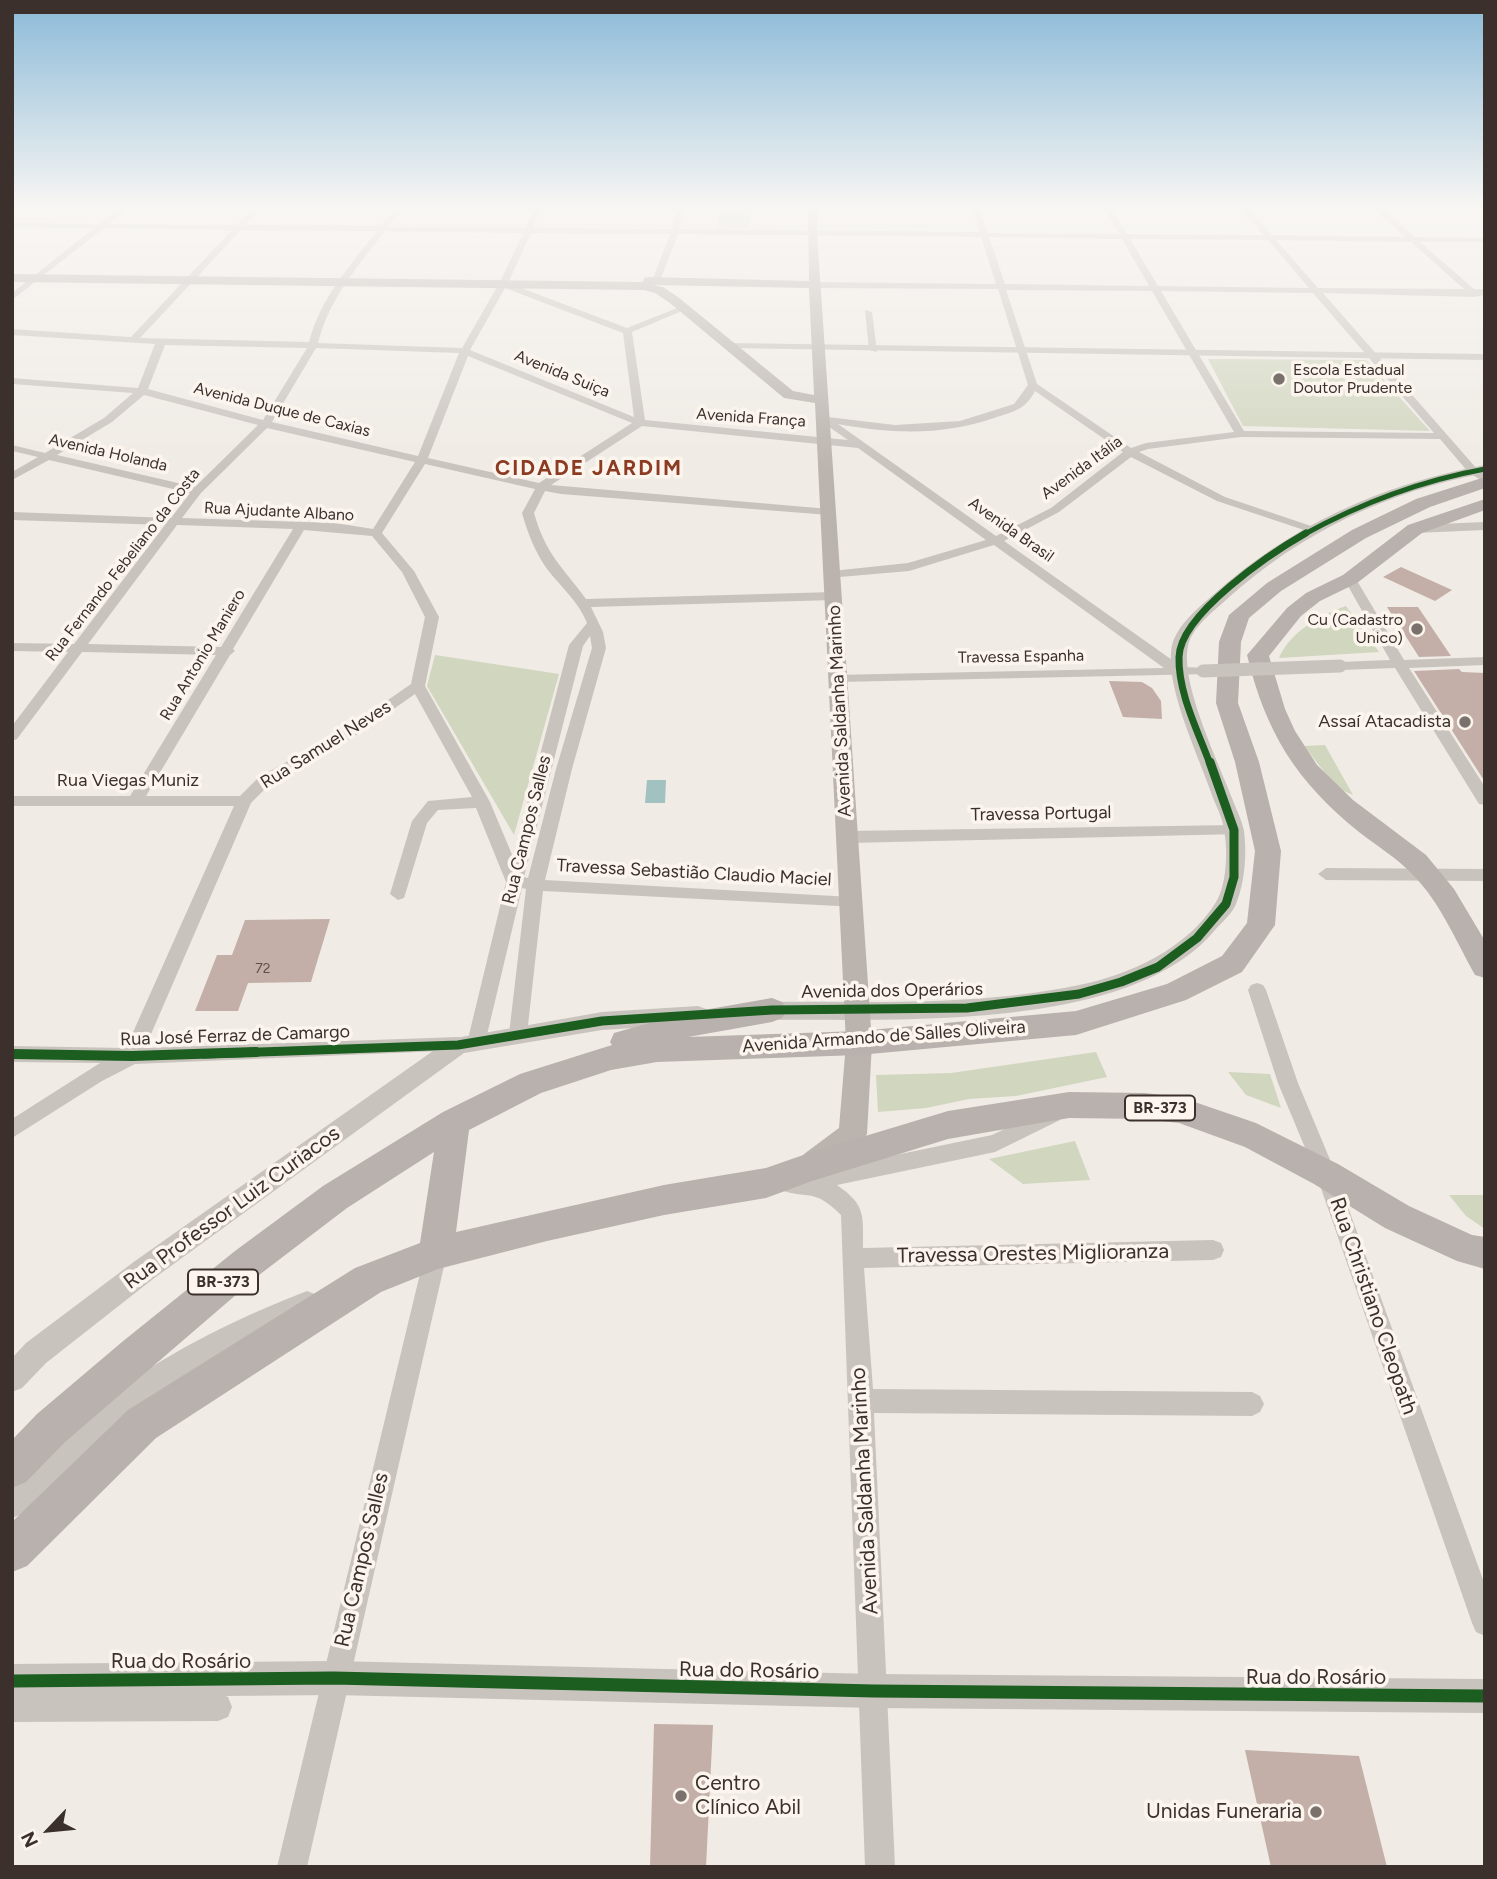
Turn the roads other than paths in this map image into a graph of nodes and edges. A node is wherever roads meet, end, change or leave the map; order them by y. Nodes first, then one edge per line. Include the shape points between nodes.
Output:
1 (175, 297) edge
2 (334, 297) edge
3 (496, 297) edge
4 (541, 297) edge
5 (670, 297) edge
6 (816, 297) edge
7 (1003, 297) edge
8 (1159, 297) edge
9 (1324, 297) edge
10 (685, 309) junction
11 (869, 312) dead end
12 (627, 331) junction
13 (12, 332) edge
14 (134, 339) junction
15 (161, 342) junction
16 (313, 345) junction
17 (731, 346) junction
18 (819, 348) junction
19 (874, 350) junction
20 (465, 351) junction
21 (1023, 351) junction
22 (1194, 353) junction
23 (1375, 356) junction
24 (1485, 357) edge
25 (12, 381) edge
26 (1034, 385) junction
27 (142, 391) junction
28 (822, 409) junction
29 (267, 422) junction
30 (640, 423) junction
31 (1241, 434) junction
32 (1445, 436) junction
33 (824, 439) junction
34 (861, 445) junction
35 (12, 448) edge
36 (1130, 452) junction
37 (47, 455) junction
38 (422, 460) junction
39 (1482, 475) edge
40 (12, 477) edge
41 (542, 486) junction
42 (197, 491) junction
43 (1485, 504) edge
44 (829, 512) junction
45 (12, 516) edge
46 (172, 523) junction
47 (1485, 526) edge
48 (300, 527) junction
49 (1314, 529) junction
50 (1415, 529) junction
51 (376, 533) junction
52 (996, 541) junction
53 (832, 575) junction
54 (1350, 579) junction
55 (834, 596) junction
56 (585, 603) junction
57 (593, 624) junction
58 (12, 647) edge
59 (78, 649) junction
60 (228, 651) junction
61 (1485, 661) edge
62 (1398, 662) junction
63 (1178, 671) junction
64 (839, 678) junction
65 (418, 686) junction
66 (12, 736) edge
67 (542, 769) junction
68 (564, 769) junction
69 (1485, 800) edge
70 (12, 801) edge
71 (135, 801) junction
72 (244, 801) junction
73 (482, 802) junction
74 (1234, 830) junction
75 (848, 837) junction
76 (1326, 874) dead end
77 (1429, 875) junction
78 (1485, 875) edge
79 (514, 881) junction
80 (535, 885) junction
81 (398, 894) dead end
82 (852, 903) junction
83 (1485, 967) edge
84 (1257, 990) dead end
85 (858, 1009) junction
86 (772, 1010) junction
87 (518, 1034) junction
88 (859, 1043) junction
89 (467, 1044) junction
90 (12, 1054) edge
91 (132, 1056) junction
92 (531, 1083) junction
93 (454, 1122) junction
94 (12, 1130) edge
95 (1326, 1174) junction
96 (809, 1175) junction
97 (1213, 1250) dead end
98 (436, 1253) junction
99 (1485, 1253) edge
100 (852, 1258) junction
101 (368, 1280) junction
102 (12, 1378) edge
103 (862, 1401) junction
104 (1252, 1404) dead end
105 (12, 1468) edge
106 (12, 1503) edge
107 (12, 1551) edge
108 (1485, 1623) edge
109 (334, 1678) junction
110 (12, 1681) edge
111 (874, 1691) junction
112 (1485, 1696) edge
113 (218, 1707) dead end
114 (12, 1708) edge
115 (292, 1867) edge
116 (880, 1867) edge

1 - 14 street
2 - 16 street, Rua Fernando Febeliano da Costa
3 - 20 street
4 - 12 street
5 - 10 main road, Avenida Brasil
6 - 18 main road, Avenida Saldanha Marinho
7 - 21 street
8 - 22 street
9 - 23 street
10 - 12 street
10 - 17 main road, Avenida Brasil
11 - 19 street
12 - 30 street
13 - 14 street, Avenida Suiça
14 - 15 street, Avenida Suiça
15 - 16 street, Avenida Suiça
15 - 27 street
16 - 20 street, Avenida Suiça
16 - 29 street, Rua Fernando Febeliano da Costa
17 - 18 street
17 - 28 main road, Avenida Brasil via 789,395
18 - 19 street
18 - 28 main road, Avenida Saldanha Marinho
19 - 21 street
20 - 30 street, Avenida Suiça
20 - 38 street
21 - 22 street
21 - 26 street
22 - 23 street
22 - 31 street
23 - 24 street
23 - 32 street
25 - 27 street, Avenida Duque de Caxias
26 - 28 street, Avenida França via 1021,404 984,420 940,427 883,428
26 - 36 street
27 - 29 street, Avenida Duque de Caxias
27 - 37 street via 108,420
28 - 33 main road, Avenida Saldanha Marinho
28 - 34 street, Avenida Brasil
29 - 38 street, Avenida Duque de Caxias
29 - 42 street, Rua Fernando Febeliano da Costa
30 - 33 street, Avenida França
30 - 41 street
31 - 32 street, Avenida Itália
31 - 36 street, Avenida Itália
32 - 39 street
33 - 34 street, Avenida França
33 - 44 main road, Avenida Saldanha Marinho
34 - 52 street, Avenida Brasil
35 - 37 street, Avenida Holanda
36 - 49 street via 1221,499
36 - 52 street, Avenida Itália via 1055,510
37 - 40 street
37 - 42 street, Avenida Holanda
38 - 41 street, Avenida Duque de Caxias
38 - 51 street
39 - 49 street, Avenida dos Operários via 1395,491
39 - 88 main road, Avenida Armando de Salles Oliveira / BR-373 via 1359,534 1274,587 1239,615 1230,642 1227,703 1268,851 1261,925 1232,964 1176,992 1076,1023
41 - 44 street, Avenida Duque de Caxias
41 - 56 street, Rua Campos Salles via 528,513 534,534 545,556
42 - 46 street, Rua Fernando Febeliano da Costa
43 - 50 main road
44 - 53 main road, Avenida Saldanha Marinho
45 - 46 street, Rua Ajudante Albano
46 - 48 street, Rua Ajudante Albano
46 - 59 street, Rua Fernando Febeliano da Costa
47 - 50 street
48 - 51 street, Rua Ajudante Albano
48 - 60 street, Rua Antonio Maniero
49 - 63 street, Avenida dos Operários via 1232,585 1197,619 1181,641
50 - 54 main road
51 - 65 street via 408,571 432,617
52 - 53 street, Avenida Itália via 909,567
52 - 63 street, Avenida Brasil
53 - 55 main road, Avenida Saldanha Marinho
54 - 62 street
54 - 77 main road via 1313,597 1268,641 1258,655 1267,695 1302,764 1344,807
55 - 56 street
55 - 64 main road, Avenida Saldanha Marinho
56 - 57 street, Rua Campos Salles
57 - 67 street, Rua Campos Salles via 576,645
57 - 68 street, Rua Campos Salles via 600,648
58 - 59 street
59 - 60 street
59 - 66 street, Rua Fernando Febeliano da Costa
60 - 71 street, Rua Antonio Maniero
61 - 62 street, Travessa Espanha
62 - 63 street, Travessa Espanha, bridge
62 - 69 street
63 - 64 street, Travessa Espanha
63 - 74 street, Avenida dos Operários
64 - 75 main road, Avenida Saldanha Marinho
65 - 72 street, Rua Samuel Neves via 353,731 264,781
65 - 73 street
67 - 68 street
67 - 79 street, Rua Campos Salles
68 - 80 street, Rua Campos Salles
70 - 71 street, Rua Viegas Muniz
71 - 72 street, Rua Viegas Muniz
72 - 91 street, Rua Samuel Neves
73 - 79 street
73 - 81 street via 434,805 420,821
74 - 75 street, Travessa Portugal
74 - 85 street, Avenida dos Operários via 1234,877 1226,904 1197,938 1158,967 1079,993 967,1008
75 - 82 main road, Avenida Saldanha Marinho
76 - 77 street
77 - 78 street
77 - 83 main road
79 - 80 street, Travessa Sebastião Claudio Maciel
79 - 89 street, Rua Campos Salles
80 - 82 street, Travessa Sebastião Claudio Maciel
80 - 87 street, Rua Campos Salles
82 - 85 main road, Avenida Saldanha Marinho
84 - 95 street, Rua Christiano Cleopath via 1288,1083
85 - 86 street, Avenida dos Operários
85 - 88 main road, Avenida Saldanha Marinho
86 - 87 street, Avenida dos Operários via 602,1021
86 - 92 main road via 637,1037
87 - 89 street, Avenida dos Operários
88 - 92 main road, Avenida Armando de Salles Oliveira / BR-373 via 657,1051 611,1058
88 - 96 main road, Avenida Saldanha Marinho via 853,1134
89 - 91 street, Rua José Ferraz de Camargo
89 - 102 street, Rua Professor Luiz Curiacos via 145,1270 36,1353
90 - 91 street, Rua José Ferraz de Camargo
91 - 94 street
92 - 93 main road, Avenida Armando de Salles Oliveira / BR-373
93 - 98 main road
93 - 105 main road, Avenida Armando de Salles Oliveira / BR-373 via 335,1197 247,1263 114,1373
95 - 96 main road, BR-373 via 1256,1137 1180,1110 1069,1105 948,1125
95 - 99 main road, BR-373 via 1396,1217
95 - 108 street, Rua Christiano Cleopath
96 - 98 main road, BR-373 via 664,1200
96 - 100 street, Avenida Saldanha Marinho via 852,1211
97 - 100 street, Travessa Orestes Miglioranza
98 - 101 main road
98 - 109 street, Rua Campos Salles
100 - 103 street, Avenida Saldanha Marinho
101 - 106 street via 254,1325 152,1383 103,1419
101 - 107 main road via 142,1424
103 - 104 street
103 - 111 street, Avenida Saldanha Marinho
109 - 110 street, Rua do Rosário
109 - 111 street, Rua do Rosário
109 - 115 street, Rua Campos Salles
111 - 112 street, Rua do Rosário
111 - 116 street, Avenida Saldanha Marinho
113 - 114 street

